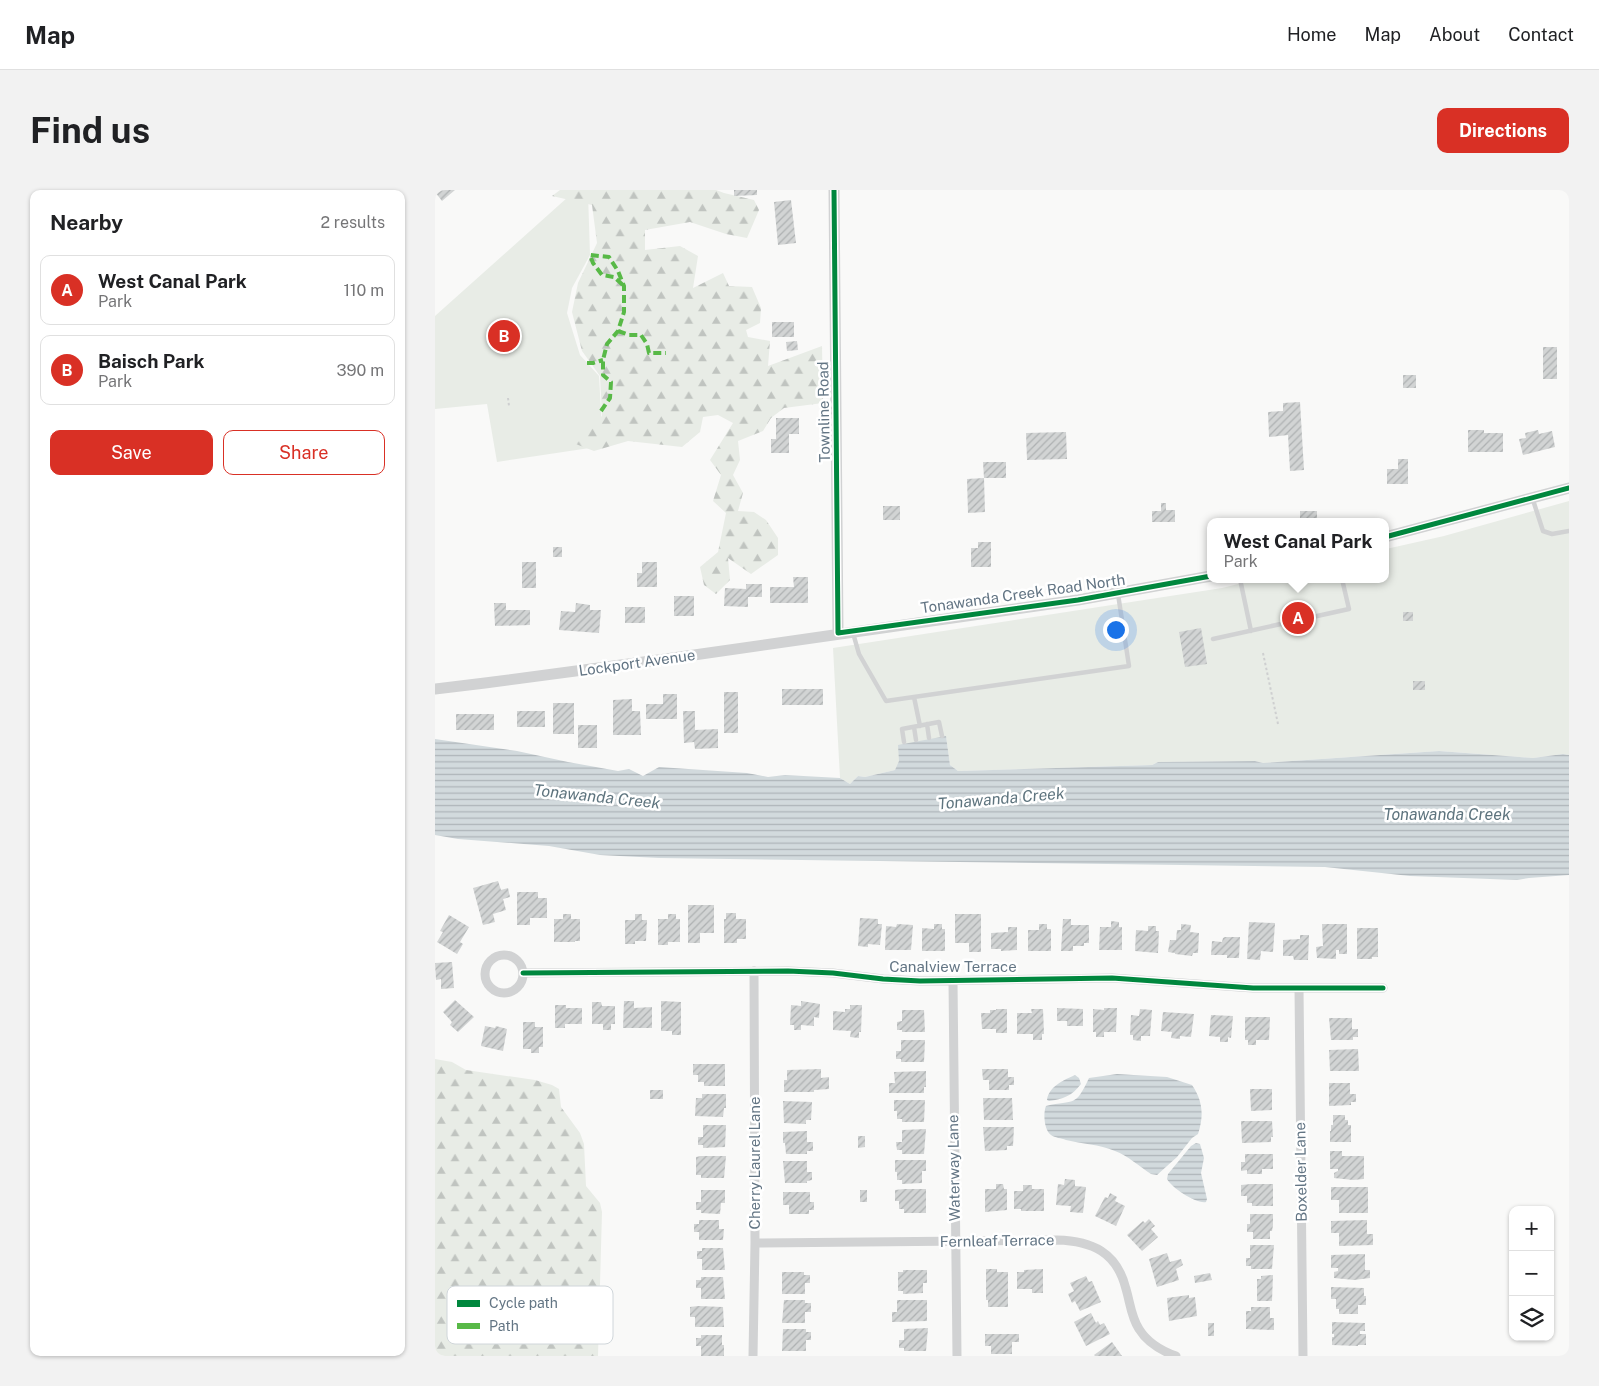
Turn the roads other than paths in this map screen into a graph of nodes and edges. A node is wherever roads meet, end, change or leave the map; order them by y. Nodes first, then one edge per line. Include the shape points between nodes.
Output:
1 (834, 190) edge
2 (1569, 488) edge
3 (1532, 498) junction
4 (1569, 531) edge
5 (1389, 536) edge
6 (1207, 577) edge
7 (1241, 583) edge
8 (1343, 583) edge
9 (1118, 593) junction
10 (853, 631) junction
11 (1251, 631) junction
12 (838, 633) junction
13 (1213, 639) dead end
14 (435, 689) edge
15 (914, 697) junction
16 (927, 724) junction
17 (917, 726) junction
18 (942, 736) dead end
19 (929, 738) dead end
20 (916, 740) dead end
21 (904, 742) dead end
22 (755, 971) junction
23 (523, 973) junction
24 (953, 981) junction
25 (1383, 988) dead end
26 (1299, 989) junction
27 (955, 1242) junction
28 (755, 1243) junction
29 (753, 1356) edge
30 (957, 1356) edge
31 (1176, 1356) edge
32 (1303, 1356) edge

1 - 12 street, Townline Road
2 - 3 street
3 - 4 lane via 1543,531 1552,534
3 - 5 street
6 - 9 street, Tonawanda Creek Road North
7 - 11 lane
8 - 11 lane via 1349,609
9 - 10 street, Tonawanda Creek Road North
9 - 15 lane via 1129,666
10 - 12 street, Tonawanda Creek Road North
10 - 15 lane via 859,654 886,700
11 - 13 lane
12 - 14 street, Lockport Avenue
15 - 17 lane
16 - 17 lane
16 - 18 lane via 939,722
16 - 19 lane
17 - 20 lane
17 - 21 lane via 902,729
22 - 23 street, Canalview Terrace
22 - 24 street, Canalview Terrace
22 - 28 street, Cherry Laurel Lane
23 - 23 street via 517,960 503,955 490,961 485,969 490,987 505,993 519,985
24 - 26 street, Canalview Terrace via 1118,979
24 - 27 street, Waterway Lane
25 - 26 street, Canalview Terrace
26 - 32 street, Boxelder Lane
27 - 28 street, Fernleaf Terrace
27 - 30 street, Waterway Lane
27 - 31 street, Fernleaf Terrace via 1069,1240 1097,1248 1110,1257 1121,1274 1141,1332 1159,1348
28 - 29 street, Cherry Laurel Lane

